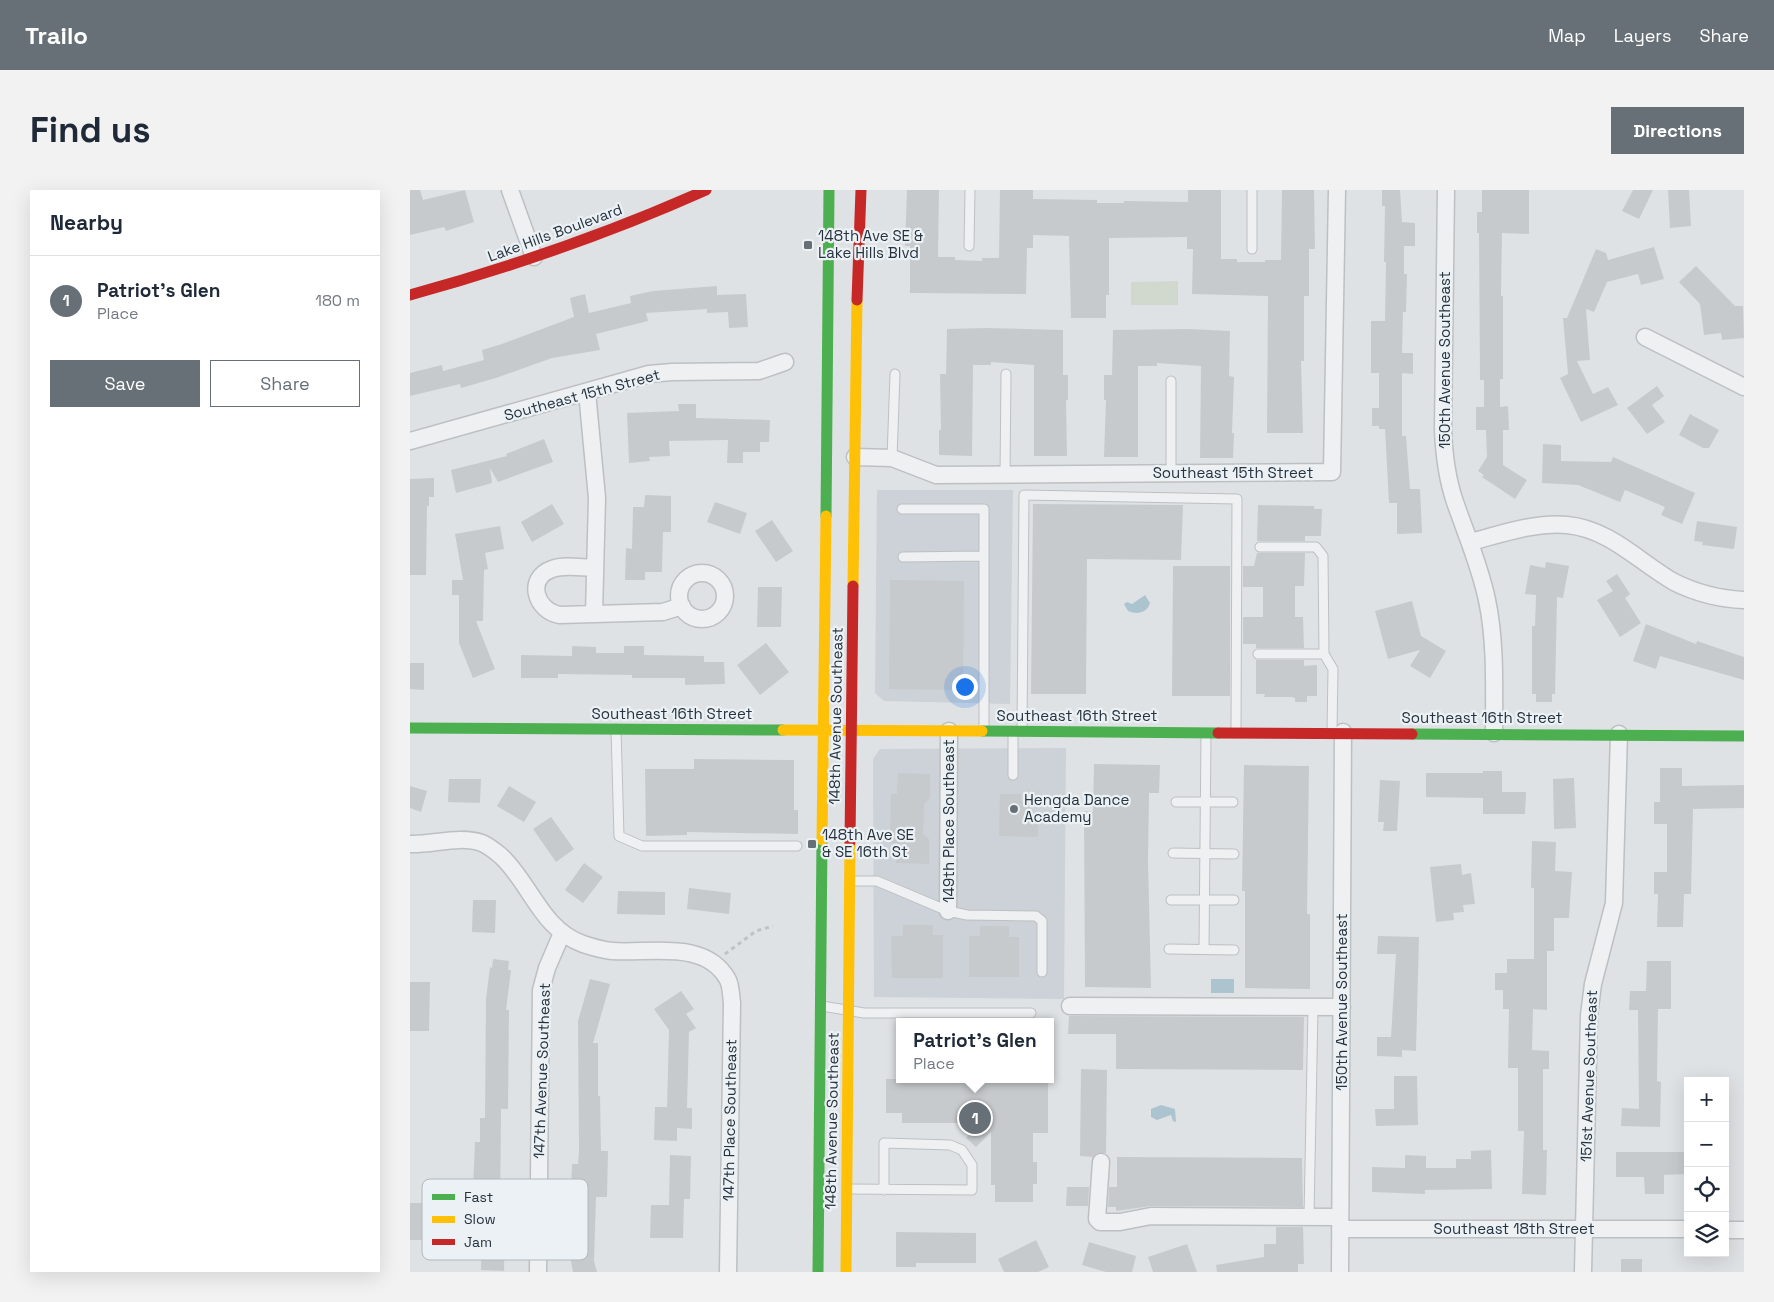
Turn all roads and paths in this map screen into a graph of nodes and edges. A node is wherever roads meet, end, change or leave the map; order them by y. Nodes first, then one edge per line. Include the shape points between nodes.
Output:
1 (510, 190) edge
2 (706, 190) edge
3 (829, 190) edge
4 (861, 190) edge
5 (970, 190) edge
6 (1252, 190) edge
7 (1337, 190) edge
8 (1446, 190) edge
9 (969, 246) dead end
10 (1252, 249) dead end
11 (534, 257) junction
12 (844, 285) dead end
13 (410, 295) edge
14 (856, 316) junction
15 (1645, 337) dead end
16 (785, 362) dead end
17 (895, 374) dead end
18 (1006, 374) dead end
19 (1171, 381) dead end
20 (1744, 387) edge
21 (587, 392) junction
22 (410, 441) edge
23 (855, 457) junction
24 (892, 458) junction
25 (1172, 474) junction
26 (1005, 475) junction
27 (902, 509) dead end
28 (1470, 542) junction
29 (1260, 547) dead end
30 (984, 556) junction
31 (903, 557) dead end
32 (595, 568) junction
33 (1744, 600) edge
34 (682, 606) dead end
35 (594, 614) junction
36 (1258, 654) dead end
37 (1324, 654) junction
38 (410, 728) edge
39 (616, 729) junction
40 (823, 729) junction
41 (851, 729) junction
42 (949, 730) junction
43 (984, 730) junction
44 (1018, 731) junction
45 (1206, 732) junction
46 (1236, 732) junction
47 (1338, 732) junction
48 (1494, 733) junction
49 (1619, 734) junction
50 (1744, 736) edge
51 (1013, 775) dead end
52 (1176, 802) dead end
53 (1206, 802) junction
54 (1233, 802) dead end
55 (410, 844) edge
56 (797, 846) dead end
57 (1174, 853) dead end
58 (1205, 853) junction
59 (1234, 854) dead end
60 (849, 881) junction
61 (1172, 900) dead end
62 (1205, 900) junction
63 (1234, 900) dead end
64 (948, 911) junction
65 (773, 926) dead end
66 (562, 933) junction
67 (1168, 949) dead end
68 (1204, 949) junction
69 (1234, 950) dead end
70 (718, 969) junction
71 (1042, 972) dead end
72 (821, 1006) junction
73 (1070, 1006) dead end
74 (1313, 1007) junction
75 (1342, 1007) junction
76 (848, 1011) junction
77 (1031, 1014) dead end
78 (1101, 1162) dead end
79 (539, 1179) edge
80 (846, 1189) junction
81 (884, 1190) junction
82 (1309, 1217) junction
83 (1340, 1223) junction
84 (1583, 1228) junction
85 (1684, 1229) edge
86 (1729, 1230) edge
87 (1744, 1230) edge
88 (728, 1272) edge
89 (818, 1272) edge
90 (846, 1272) edge
91 (1340, 1272) edge
92 (1583, 1272) edge

1 - 11 street
2 - 11 main road, Lake Hills Boulevard via 616,228
3 - 40 main road, 148th Avenue Southeast
4 - 14 main road, 148th Avenue Southeast
5 - 9 lane
6 - 10 lane
7 - 25 street, Southeast 15th Street via 1332,472
8 - 28 street, 150th Avenue Southeast via 1444,457 1454,500
11 - 13 main road, Lake Hills Boulevard
12 - 14 main road
14 - 23 main road, 148th Avenue Southeast
15 - 20 street
16 - 21 street, Southeast 15th Street via 759,371 649,374
17 - 24 lane
18 - 26 lane
19 - 25 lane
21 - 22 street, Southeast 15th Street
21 - 32 street via 597,498
23 - 24 street, Southeast 15th Street
23 - 41 main road, 148th Avenue Southeast
24 - 26 street, Southeast 15th Street via 936,475
25 - 26 street, Southeast 15th Street
27 - 30 lane via 984,510
28 - 33 street via 1530,526 1570,525 1612,540 1675,582 1710,596
28 - 48 street, 150th Avenue Southeast via 1487,598 1490,620
29 - 37 lane via 1316,547 1323,556
30 - 31 lane
30 - 43 lane
32 - 35 street
32 - 35 street via 554,568 541,576 536,590 540,604 552,614
34 - 35 street via 663,612
36 - 37 lane
37 - 47 lane via 1333,669
38 - 39 main road, Southeast 16th Street
39 - 40 main road, Southeast 16th Street
39 - 56 lane via 619,836 642,846
40 - 41 main road, Southeast 16th Street
40 - 72 main road, 148th Avenue Southeast
41 - 42 main road, Southeast 16th Street
41 - 60 main road, 148th Avenue Southeast
42 - 43 main road, Southeast 16th Street
42 - 64 street, 149th Place Southeast
43 - 44 main road, Southeast 16th Street
44 - 45 main road, Southeast 16th Street
44 - 46 lane via 1024,495 1237,499
44 - 51 lane
45 - 46 main road, Southeast 16th Street
45 - 53 lane
46 - 47 main road, Southeast 16th Street
47 - 48 main road, Southeast 16th Street
47 - 75 street, 150th Avenue Southeast
48 - 49 main road, Southeast 16th Street
49 - 50 main road, Southeast 16th Street
49 - 84 street, 151st Avenue Southeast via 1614,903 1593,984 1589,1015
52 - 53 lane
53 - 54 lane
53 - 58 lane
55 - 66 street via 471,840 484,843 508,863 543,915
57 - 58 lane
58 - 59 lane
58 - 62 lane
60 - 64 lane via 877,881
60 - 76 main road, 148th Avenue Southeast
61 - 62 lane
62 - 63 lane
62 - 68 lane
64 - 71 lane via 967,915 1036,916 1042,921
65 - 70 path via 756,931 726,952
66 - 70 street via 580,943 611,951 693,954 707,959
66 - 79 street, 147th Avenue Southeast via 546,968 541,990
67 - 68 lane
68 - 69 lane
70 - 88 street, 147th Place Southeast via 728,981 732,1003
72 - 76 lane
72 - 89 main road, 148th Avenue Southeast
73 - 74 street
74 - 75 street
74 - 82 lane
75 - 83 street, 150th Avenue Southeast
76 - 77 lane
76 - 80 main road, 148th Avenue Southeast
78 - 82 street, Southeast 18th Street via 1097,1219 1100,1222 1151,1216
80 - 81 lane
80 - 90 main road, 148th Avenue Southeast
81 - 81 lane via 884,1143 950,1145 962,1150 972,1164 972,1190
82 - 83 street, Southeast 18th Street
83 - 84 street, Southeast 18th Street
83 - 91 street, 150th Avenue Southeast
84 - 85 street, Southeast 18th Street
84 - 92 street, 151st Avenue Southeast
86 - 87 street

